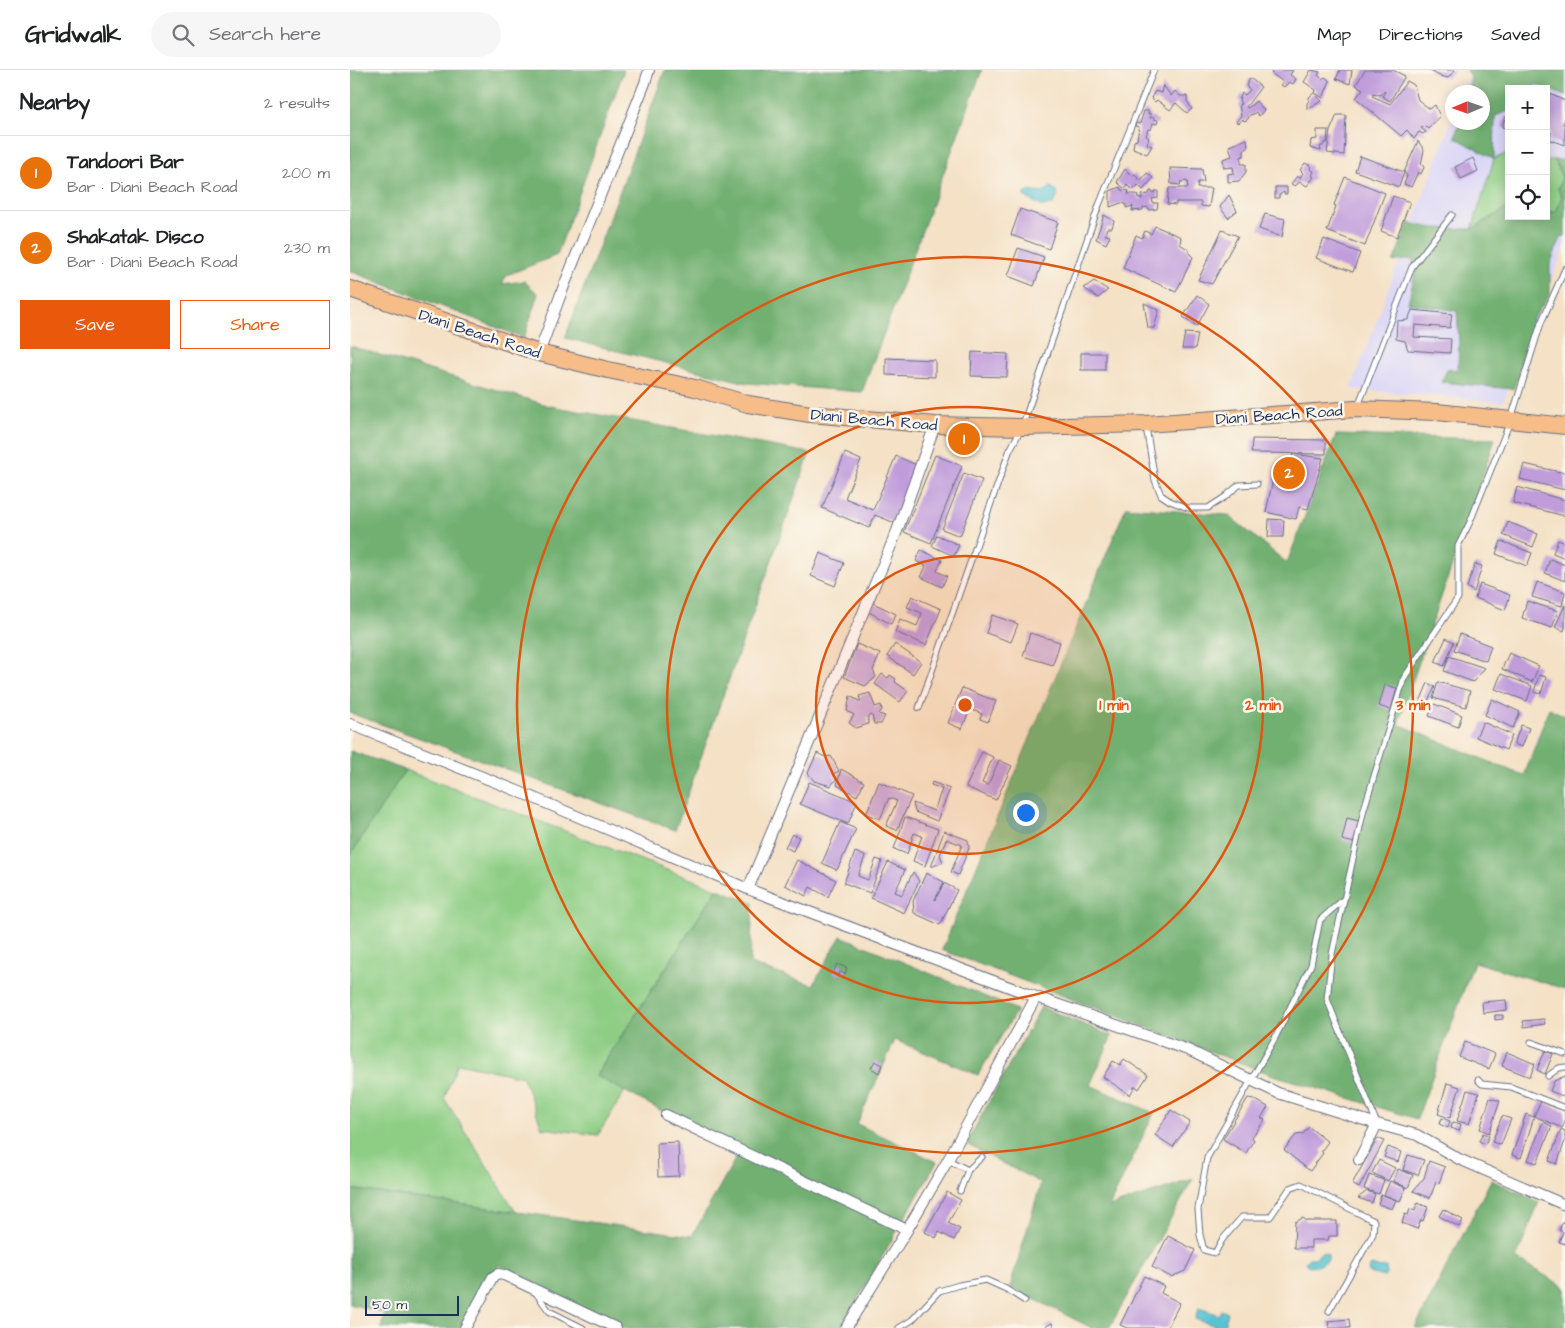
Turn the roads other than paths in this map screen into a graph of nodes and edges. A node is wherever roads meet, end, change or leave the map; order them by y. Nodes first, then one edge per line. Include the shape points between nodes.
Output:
1 (649, 70) edge
2 (1154, 70) edge
3 (1452, 215) dead end
4 (1565, 268) edge
5 (350, 289) edge
6 (540, 352) junction
7 (1356, 409) junction
8 (1511, 419) junction
9 (1146, 424) junction
10 (936, 425) junction
11 (1565, 426) edge
12 (1022, 427) junction
13 (1257, 484) dead end
14 (919, 708) dead end
15 (350, 724) edge
16 (748, 889) junction
17 (1344, 899) junction
18 (1036, 997) junction
19 (1532, 1042) dead end
20 (1565, 1054) edge
21 (1565, 1067) edge
22 (1548, 1076) dead end
23 (1251, 1080) junction
24 (1478, 1080) dead end
25 (1565, 1108) edge
26 (666, 1115) dead end
27 (1377, 1124) junction
28 (982, 1157) dead end
29 (948, 1160) junction
30 (1360, 1160) dead end
31 (968, 1170) junction
32 (960, 1191) dead end
33 (1565, 1205) edge
34 (907, 1230) junction
35 (532, 1288) junction
36 (1025, 1301) dead end
37 (1329, 1311) dead end
38 (465, 1328) edge
39 (583, 1328) edge
40 (616, 1328) edge
41 (846, 1328) edge
42 (899, 1328) edge

1 - 6 street
2 - 12 lane via 1099,205
3 - 7 lane via 1412,267
4 - 8 lane via 1541,322
5 - 6 main road, Diani Beach Road
6 - 10 main road, Diani Beach Road via 695,388 748,404 810,414
7 - 8 main road, Diani Beach Road
7 - 9 main road, Diani Beach Road
8 - 11 main road, Diani Beach Road
8 - 17 lane via 1458,546 1458,598 1404,678 1364,809
9 - 12 main road, Diani Beach Road
9 - 13 lane via 1155,480 1161,495 1170,501 1188,508 1208,508 1239,485
10 - 12 main road, Diani Beach Road
10 - 16 street via 897,532
12 - 14 lane via 1010,452
15 - 16 street
16 - 18 street
17 - 23 lane via 1320,920 1311,965
17 - 27 lane via 1332,954 1327,999
18 - 23 street via 1188,1050
18 - 29 street
19 - 20 lane
21 - 22 lane
23 - 27 street via 1278,1093
23 - 37 lane via 1207,1158 1198,1208 1204,1250 1214,1253 1242,1217 1270,1217 1290,1188 1301,1184 1374,1221 1373,1234
24 - 25 lane via 1482,1084 1511,1087
26 - 34 street
27 - 30 street
27 - 33 street via 1417,1135 1459,1159
28 - 31 lane
29 - 31 lane
29 - 34 street
31 - 32 lane
34 - 41 street
35 - 38 street via 498,1274 493,1277
35 - 39 lane via 549,1310
35 - 40 street
36 - 42 lane via 986,1280 959,1285 939,1291 912,1320

